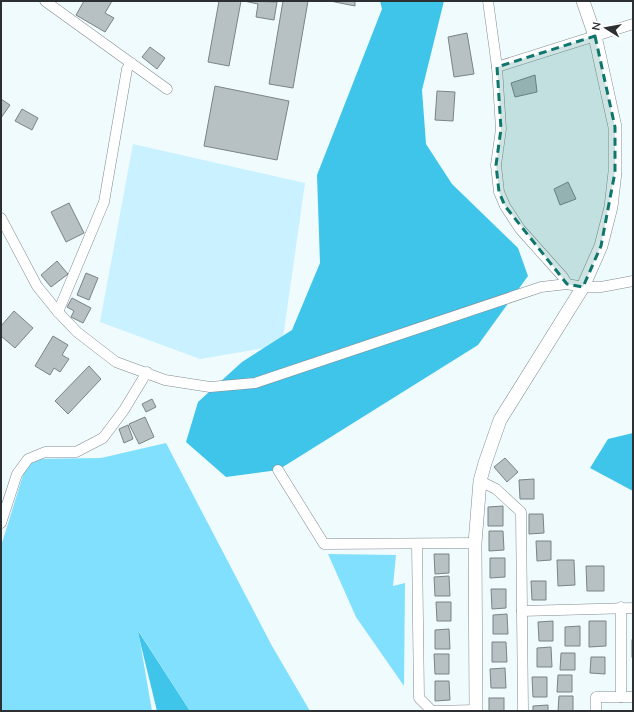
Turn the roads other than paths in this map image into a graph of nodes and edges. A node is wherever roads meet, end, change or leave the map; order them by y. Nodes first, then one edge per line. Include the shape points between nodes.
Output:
1 (45, 1) edge
2 (488, 1) edge
3 (583, 1) edge
4 (633, 24) edge
5 (595, 36) junction
6 (131, 63) junction
7 (498, 66) junction
8 (167, 89) dead end
9 (1, 218) edge
10 (633, 281) edge
11 (566, 284) junction
12 (583, 287) junction
13 (58, 312) junction
14 (147, 372) junction
15 (278, 470) dead end
16 (480, 481) junction
17 (1, 523) edge
18 (475, 543) junction
19 (417, 545) junction
20 (621, 607) junction
21 (633, 608) edge
22 (522, 611) junction
23 (621, 697) junction
24 (633, 697) edge
25 (476, 711) edge
26 (522, 711) edge
27 (596, 711) edge

1 - 6 street
2 - 7 street
3 - 5 street
4 - 5 street
5 - 7 street
5 - 12 street via 615,127 616,172 611,207 601,246
6 - 8 street
6 - 13 street via 127,69 104,202
7 - 11 street via 501,129 496,165 499,192 520,229
9 - 13 street via 37,286
10 - 12 street via 601,287
11 - 12 street
11 - 14 street via 541,287 255,383 210,387 165,380
12 - 16 street via 500,420
13 - 14 street via 77,332 116,362
14 - 17 street via 103,438 76,452 45,452 28,459 17,474
15 - 19 street via 324,544
16 - 18 street
16 - 22 street via 496,489 521,512
18 - 19 street
18 - 25 street
19 - 25 street via 419,698 432,711
20 - 21 street
20 - 22 street
20 - 23 street
22 - 26 street
23 - 24 street
23 - 27 street via 596,697

